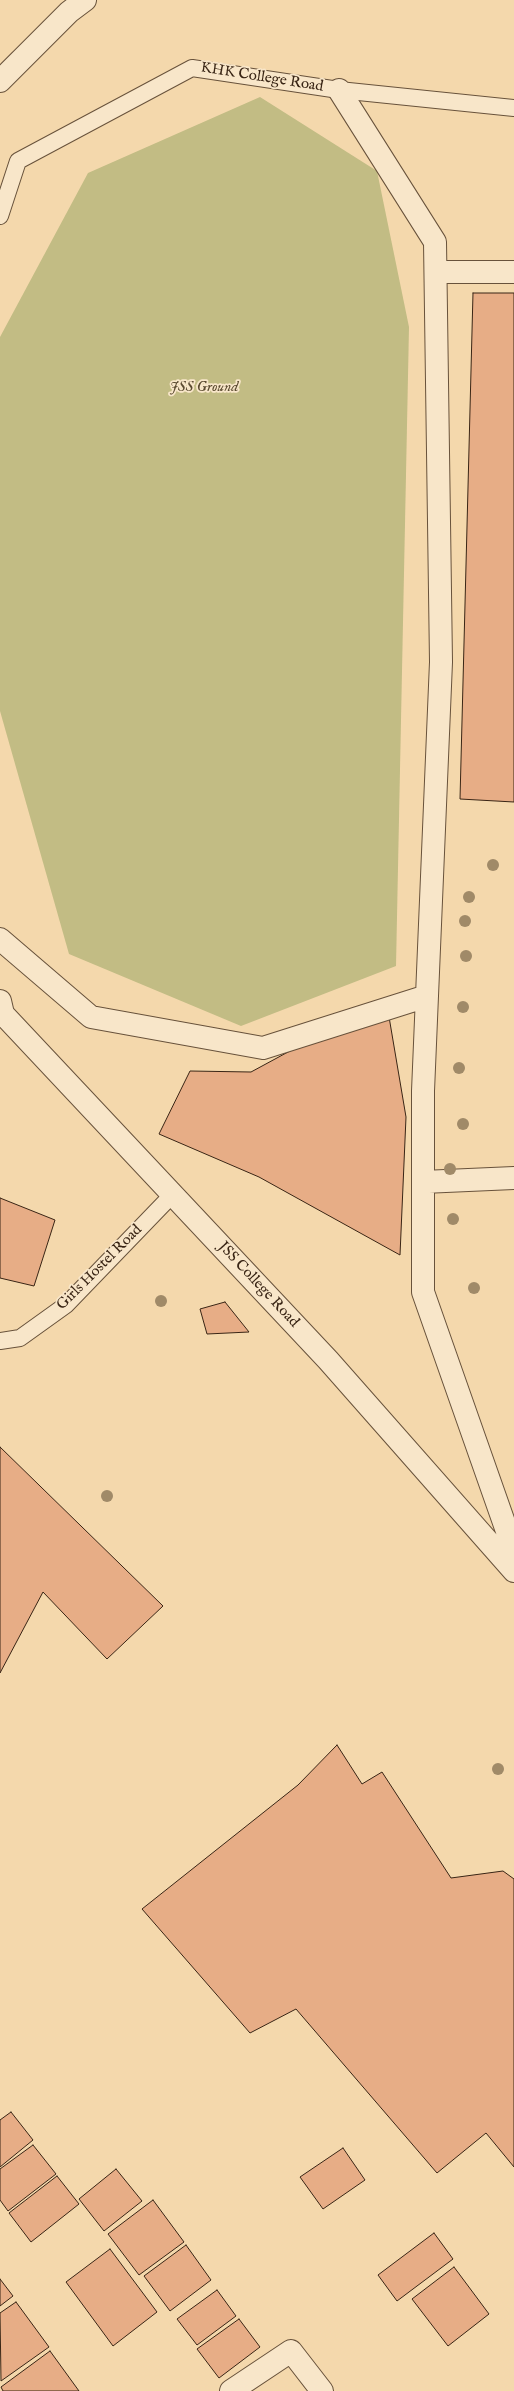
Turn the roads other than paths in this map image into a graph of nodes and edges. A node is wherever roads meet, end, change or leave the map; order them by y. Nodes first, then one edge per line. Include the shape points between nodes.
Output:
1 (85, 0) edge
2 (0, 82) edge
3 (338, 90) junction
4 (514, 108) edge
5 (0, 216) edge
6 (436, 272) junction
7 (514, 272) edge
8 (0, 939) edge
9 (427, 996) junction
10 (0, 1001) edge
11 (514, 1178) edge
12 (423, 1182) junction
13 (173, 1194) junction
14 (0, 1341) edge
15 (514, 1551) edge
16 (514, 1571) edge
17 (232, 2391) edge
18 (322, 2391) edge

1 - 2 street via 69,12
3 - 4 lane, KHK College Road
3 - 5 lane, KHK College Road via 192,68 18,161
3 - 6 street via 436,242
6 - 7 street
6 - 9 street via 441,662
8 - 9 street via 91,1017 263,1048
9 - 12 street
10 - 13 street, JSS College Road via 4,1014
11 - 12 street
12 - 15 street via 422,1292
13 - 14 lane, Girls Hostel Road via 66,1305 20,1338
13 - 16 street, JSS College Road via 328,1360
17 - 18 street via 291,2351

